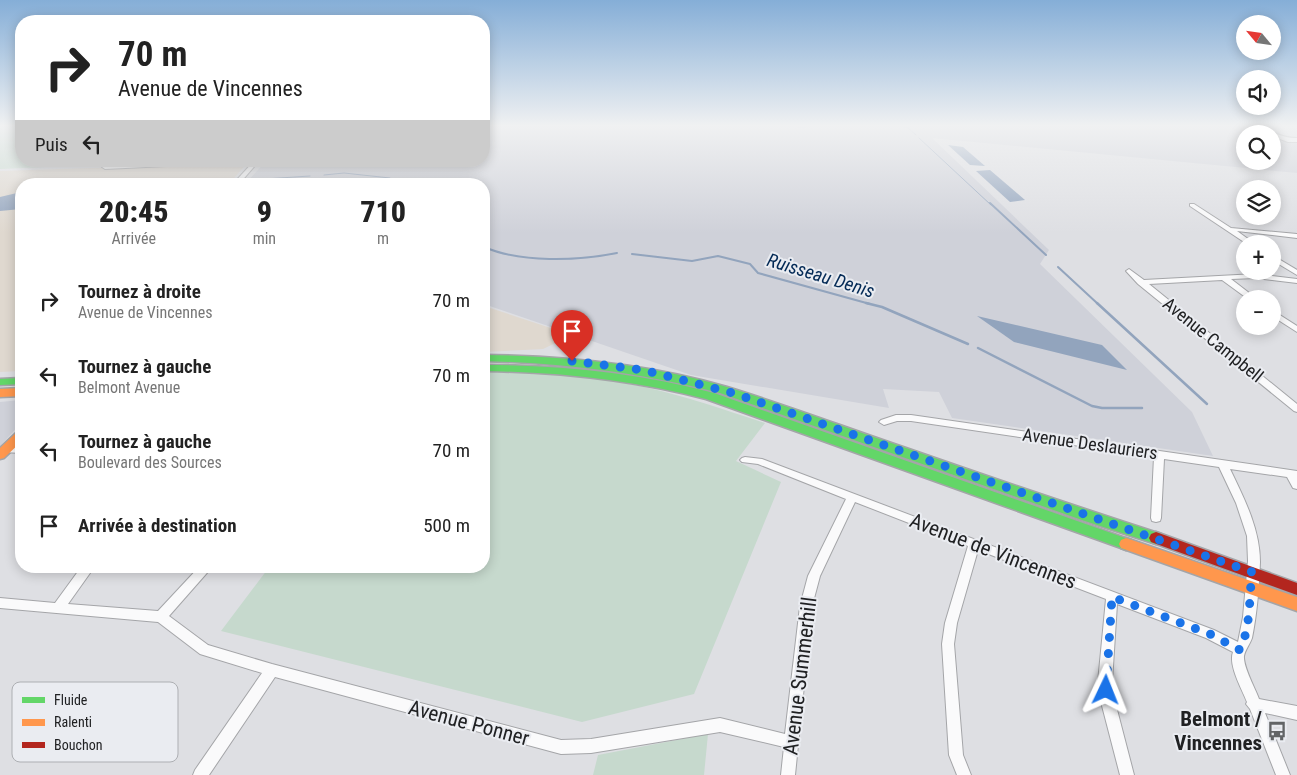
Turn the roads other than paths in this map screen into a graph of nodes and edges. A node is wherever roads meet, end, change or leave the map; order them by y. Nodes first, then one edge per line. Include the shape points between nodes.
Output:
1 (252, 167) edge
2 (241, 178) edge
3 (1192, 205) dead end
4 (1229, 229) junction
5 (1238, 235) edge
6 (1297, 236) edge
7 (1281, 263) edge
8 (1129, 271) dead end
9 (1297, 273) edge
10 (1224, 278) junction
11 (1297, 281) edge
12 (1141, 282) junction
13 (1241, 290) edge
14 (1281, 318) edge
15 (1297, 330) edge
16 (490, 358) edge
17 (490, 368) edge
18 (15, 381) edge
19 (0, 382) edge
20 (15, 393) edge
21 (0, 394) edge
22 (1297, 409) edge
23 (884, 422) dead end
24 (15, 441) edge
25 (3, 453) edge
26 (1159, 454) junction
27 (745, 460) dead end
28 (1223, 464) junction
29 (1294, 474) edge
30 (1297, 486) edge
31 (852, 497) junction
32 (1156, 518) dead end
33 (974, 544) junction
34 (1252, 572) junction
35 (84, 573) edge
36 (201, 573) edge
37 (1250, 588) junction
38 (1297, 589) edge
39 (1112, 597) junction
40 (0, 603) edge
41 (1297, 604) edge
42 (57, 608) junction
43 (161, 617) junction
44 (1240, 650) junction
45 (272, 670) junction
46 (1253, 704) junction
47 (1297, 714) edge
48 (791, 742) junction
49 (200, 775) edge
50 (788, 775) edge
51 (964, 775) edge
52 (1127, 775) edge
53 (1282, 775) edge

1 - 2 street
3 - 4 street
4 - 5 street
4 - 6 street
7 - 9 street
8 - 12 street, Avenue Campbell
10 - 11 street via 1256,276
10 - 12 street
10 - 13 street
12 - 22 street, Avenue Campbell
14 - 15 street
16 - 34 main road via 608,365 714,387
17 - 37 main road via 587,371 701,393
18 - 19 main road
20 - 21 main road
23 - 26 street, Avenue Deslauriers via 911,418
24 - 25 main road
26 - 28 street, Avenue Deslauriers
26 - 32 street
27 - 31 street, Avenue de Vincennes via 759,460
28 - 29 street, Avenue Deslauriers
28 - 34 street via 1252,536
29 - 30 street
31 - 33 street, Avenue de Vincennes
31 - 48 street, Avenue Summerhill via 814,576 806,606
33 - 39 street, Avenue de Vincennes
33 - 51 street via 949,630 948,644 956,755
34 - 37 street
34 - 38 main road
35 - 42 street
36 - 43 street
37 - 41 main road
37 - 44 street via 1249,617
39 - 44 street, Avenue de Vincennes via 1210,634
39 - 52 street via 1106,690
40 - 42 street
42 - 43 street
43 - 45 street, Avenue Ponner via 204,650
44 - 46 street via 1238,665
45 - 48 street, Avenue Ponner via 561,748 720,725
45 - 49 street
46 - 47 street
46 - 53 street
48 - 50 street, Avenue Summerhill

